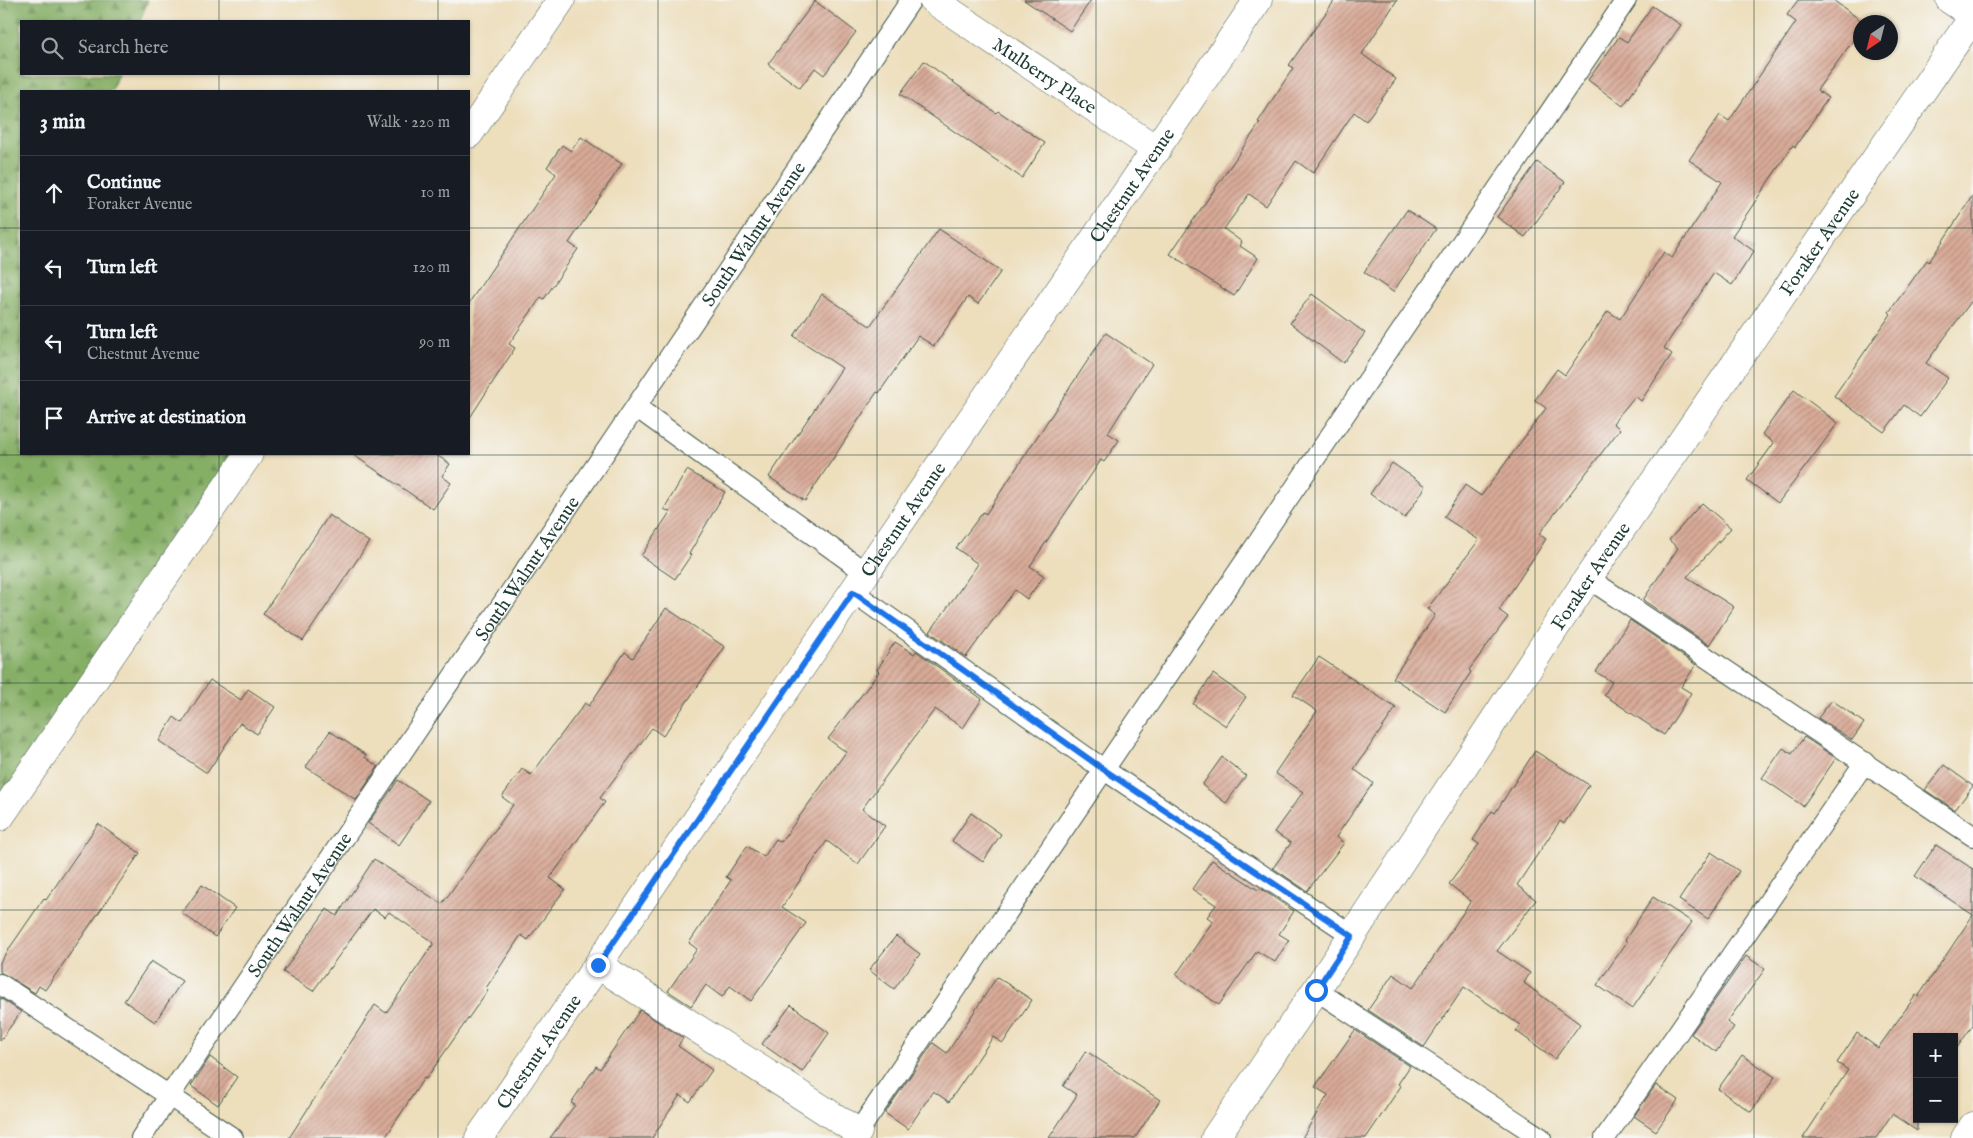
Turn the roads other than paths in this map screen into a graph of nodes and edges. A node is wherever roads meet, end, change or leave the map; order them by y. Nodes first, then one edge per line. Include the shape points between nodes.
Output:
1 (561, 0) edge
2 (911, 0) edge
3 (933, 0) edge
4 (1258, 0) edge
5 (1626, 0) edge
6 (1950, 0) edge
7 (1973, 16) edge
8 (470, 133) edge
9 (1157, 150) junction
10 (636, 407) junction
11 (249, 455) edge
12 (1588, 578) junction
13 (859, 582) junction
14 (1865, 762) junction
15 (1103, 769) junction
16 (0, 817) edge
17 (1973, 836) edge
18 (1352, 936) junction
19 (598, 965) junction
20 (0, 984) edge
21 (1316, 990) junction
22 (170, 1095) junction
23 (1973, 1126) edge
24 (859, 1136) edge
25 (1536, 1137) edge
26 (141, 1138) edge
27 (234, 1138) edge
28 (479, 1138) edge
29 (1214, 1138) edge
30 (1605, 1138) edge
31 (1965, 1138) edge

1 - 8 street
2 - 10 lane, South Walnut Avenue
3 - 9 street, Mulberry Place
4 - 9 street, Chestnut Avenue
5 - 15 lane
6 - 7 street
7 - 12 street, Foraker Avenue
9 - 13 street, Chestnut Avenue
10 - 13 lane
10 - 22 lane, South Walnut Avenue
11 - 16 street
12 - 14 lane
12 - 18 street, Foraker Avenue
13 - 15 lane
13 - 19 street, Chestnut Avenue
14 - 17 lane
14 - 30 lane
15 - 18 lane
15 - 24 lane
18 - 21 street, Foraker Avenue
19 - 24 street
19 - 28 street, Chestnut Avenue
20 - 22 lane
21 - 25 lane
21 - 29 street, Foraker Avenue
22 - 26 lane, South Walnut Avenue
22 - 27 lane
23 - 31 street

